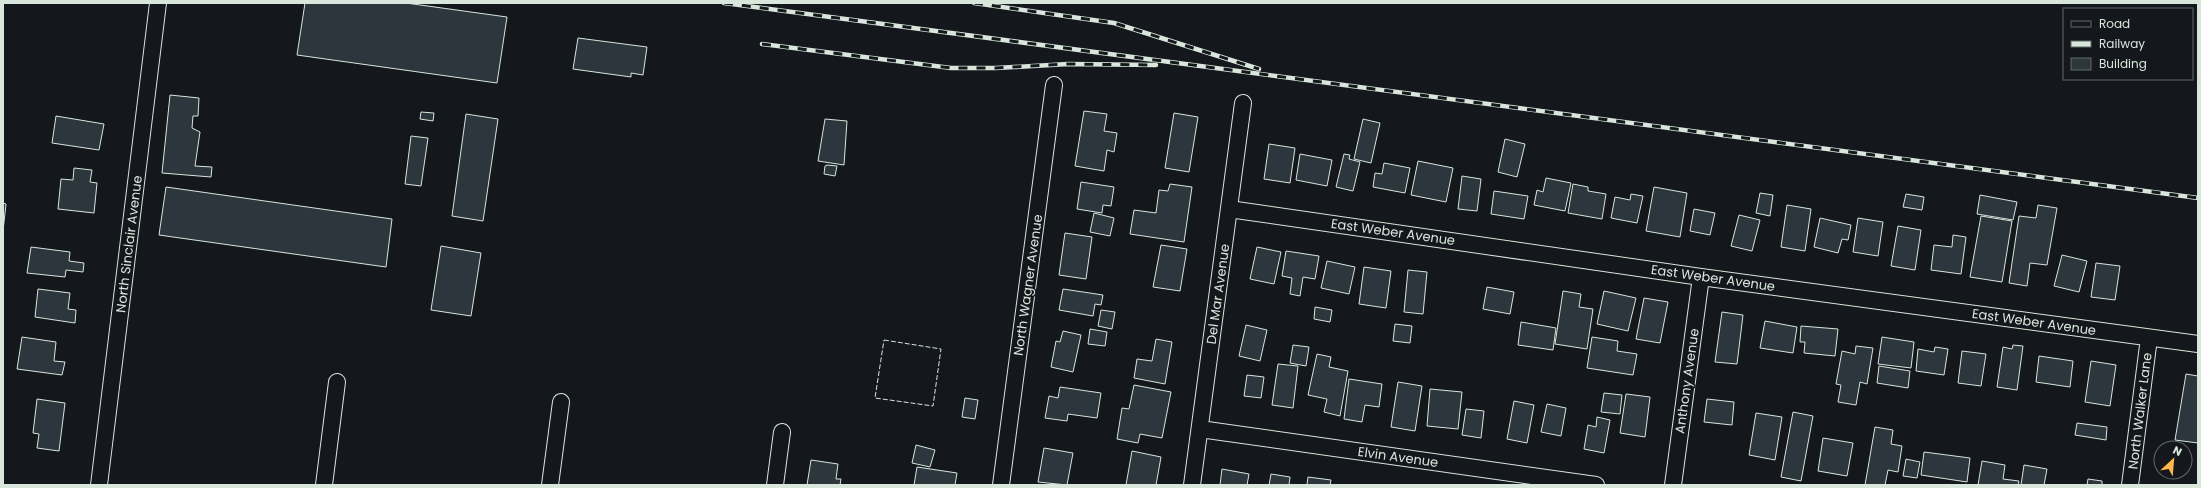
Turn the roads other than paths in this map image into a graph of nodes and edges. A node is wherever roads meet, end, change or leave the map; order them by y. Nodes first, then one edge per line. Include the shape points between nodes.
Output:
1 (158, 3) edge
2 (1054, 85) dead end
3 (1243, 103) dead end
4 (1229, 209) junction
5 (1701, 277) junction
6 (2149, 338) junction
7 (2198, 344) edge
8 (337, 382) dead end
9 (561, 402) dead end
10 (1200, 430) junction
11 (782, 432) dead end
12 (99, 485) edge
13 (324, 485) edge
14 (550, 485) edge
15 (775, 485) edge
16 (1001, 485) edge
17 (1192, 485) edge
18 (1596, 485) edge
19 (1673, 485) edge
20 (2130, 485) edge

1 - 12 street, North Sinclair Avenue
2 - 16 street, North Wagner Avenue
3 - 4 street, Del Mar Avenue
4 - 5 street, East Weber Avenue
4 - 10 street, Del Mar Avenue
5 - 6 street, East Weber Avenue
5 - 19 street, Anthony Avenue
6 - 7 street, East Weber Avenue
6 - 20 street, North Walker Lane
8 - 13 street
9 - 14 street
10 - 17 street, Del Mar Avenue
10 - 18 street, Elvin Avenue
11 - 15 street

